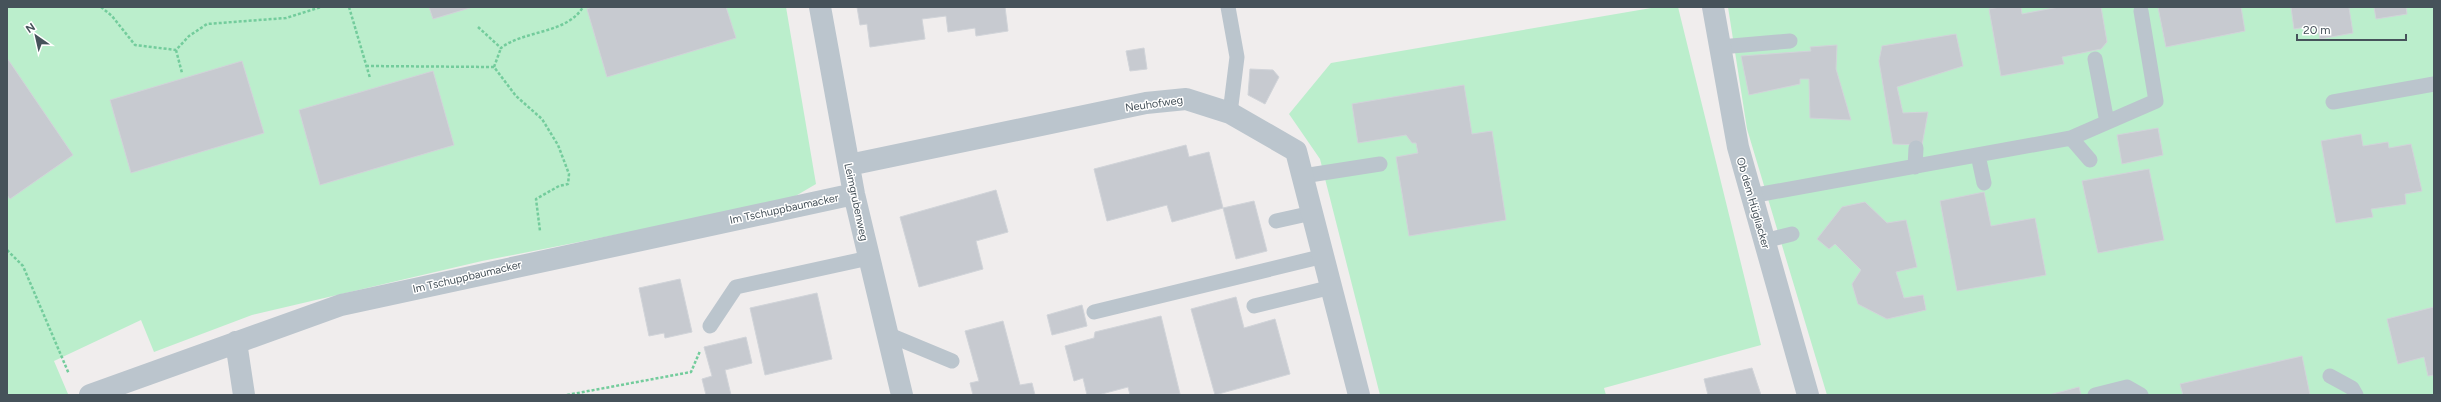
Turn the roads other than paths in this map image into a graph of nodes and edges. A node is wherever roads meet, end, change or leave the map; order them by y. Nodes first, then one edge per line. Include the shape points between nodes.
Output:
1 (820, 7) edge
2 (1228, 7) edge
3 (1713, 7) edge
4 (2141, 11) dead end
5 (1790, 41) dead end
6 (1720, 47) junction
7 (2095, 59) dead end
8 (2434, 84) edge
9 (2333, 102) dead end
10 (1230, 113) junction
11 (2107, 122) junction
12 (2071, 138) junction
13 (1916, 148) dead end
14 (1978, 155) junction
15 (2090, 160) dead end
16 (1380, 164) dead end
17 (849, 166) junction
18 (1915, 167) junction
19 (1303, 176) junction
20 (1984, 183) dead end
21 (854, 194) junction
22 (1751, 196) junction
23 (1312, 213) junction
24 (1276, 220) dead end
25 (1792, 234) dead end
26 (1764, 241) junction
27 (1324, 256) junction
28 (868, 258) junction
29 (1332, 287) junction
30 (1254, 306) dead end
31 (1094, 312) dead end
32 (710, 326) road end
33 (887, 334) junction
34 (236, 342) junction
35 (952, 361) dead end
36 (2330, 376) dead end
37 (90, 395) edge
38 (244, 395) edge
39 (902, 395) edge
40 (1359, 395) edge
41 (1808, 395) edge
42 (2095, 395) edge
43 (2141, 395) edge
44 (2356, 395) edge

1 - 17 street, Leimgrubenweg
2 - 10 lane via 1237,57
3 - 6 street, Ob dem Hügliacker
4 - 11 lane via 2156,101
5 - 6 lane
6 - 22 street, Ob dem Hügliacker via 1738,147
7 - 11 lane
8 - 9 lane
10 - 17 street, Neuhofweg via 1186,99 1146,103
10 - 19 street, Neuhofweg via 1296,151
11 - 12 lane
12 - 14 lane
12 - 15 lane
13 - 18 lane
14 - 18 lane
14 - 20 lane
16 - 19 lane
17 - 21 street, Leimgrubenweg
18 - 22 lane
19 - 23 street, Neuhofweg
21 - 28 street, Leimgrubenweg
21 - 34 street, Im Tschuppbaumacker via 341,305
22 - 26 street, Ob dem Hügliacker
23 - 24 lane
23 - 27 street, Neuhofweg
25 - 26 lane
26 - 41 street, Ob dem Hügliacker
27 - 29 street, Neuhofweg
27 - 31 lane
28 - 32 lane via 736,287
28 - 33 street, Leimgrubenweg
29 - 30 lane
29 - 40 street, Neuhofweg
33 - 35 lane
33 - 39 street, Leimgrubenweg
34 - 37 street, Im Tschuppbaumacker
34 - 38 street
36 - 44 lane via 2352,388
42 - 43 lane via 2127,387

